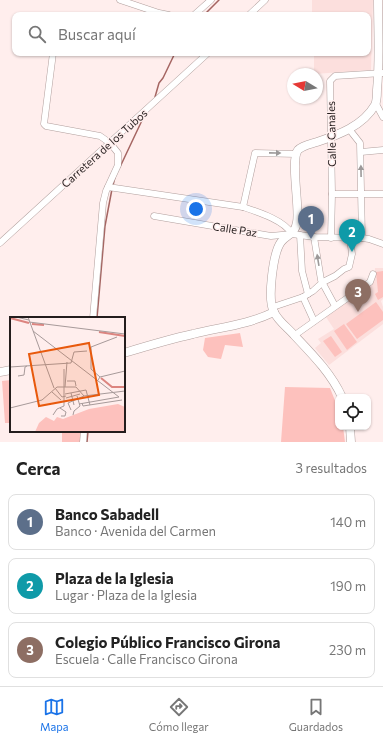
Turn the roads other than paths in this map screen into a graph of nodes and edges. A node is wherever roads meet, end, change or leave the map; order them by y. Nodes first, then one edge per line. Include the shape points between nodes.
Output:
1 (120, 0) edge
2 (211, 0) edge
3 (265, 0) edge
4 (378, 0) edge
5 (157, 12) edge
6 (197, 12) edge
7 (252, 12) edge
8 (381, 27) edge
9 (54, 56) edge
10 (205, 56) edge
11 (381, 73) edge
12 (376, 104) junction
13 (383, 117) edge
14 (349, 129) junction
15 (331, 137) junction
16 (110, 143) junction
17 (383, 150) edge
18 (360, 152) junction
19 (296, 154) junction
20 (108, 187) junction
21 (332, 194) junction
22 (361, 194) junction
23 (383, 194) edge
24 (243, 207) junction
25 (154, 216) dead end
26 (296, 235) junction
27 (314, 237) junction
28 (331, 238) junction
29 (350, 238) junction
30 (362, 238) junction
31 (0, 243) edge
32 (383, 244) edge
33 (373, 274) dead end
34 (323, 282) junction
35 (305, 296) junction
36 (335, 306) junction
37 (273, 310) junction
38 (93, 317) edge
39 (314, 321) junction
40 (295, 335) junction
41 (125, 353) edge
42 (10, 370) edge
43 (0, 372) edge
44 (341, 394) edge
45 (350, 430) edge
46 (84, 432) edge
47 (83, 442) edge
48 (351, 442) edge

1 - 5 street
2 - 6 street
3 - 7 street
4 - 8 main road
8 - 11 main road
9 - 16 street via 44,124 100,136
10 - 16 street, Carretera de los Tubos
11 - 12 main road
11 - 15 street, Calle Canales via 335,76 330,81
12 - 13 street
12 - 14 main road
14 - 15 main road
14 - 18 street via 359,140
15 - 19 main road via 306,146
15 - 21 street, Calle Canales
16 - 20 street via 118,153 119,160
16 - 31 street, Carretera de los Tubos
17 - 18 street
22 -> 18 street
24 -> 19 street via 255,153
19 - 26 main road
20 - 24 street
20 - 38 street via 103,203
21 - 22 street
21 - 28 street, Calle Canales
22 - 23 street
22 - 30 street
24 - 26 street via 257,211
25 - 26 street, Calle Paz via 271,236
26 - 27 street, Calle Paz
26 - 35 street
26 - 37 main road via 285,238 278,248 272,272
27 - 28 street, Calle Paz
34 -> 27 street
28 - 29 street, Calle Paz
29 - 30 street, Calle Paz
29 - 34 street via 352,254 349,267
30 - 32 street, Calle Paz
33 - 36 street via 370,282
34 - 35 street
34 - 36 street
35 - 37 street
35 - 39 street
36 - 39 street
37 - 40 main road
37 - 41 main road via 255,320 232,327 183,336
39 - 40 street
40 - 44 main road via 326,370
42 - 43 main road
45 - 48 main road
46 - 47 street

